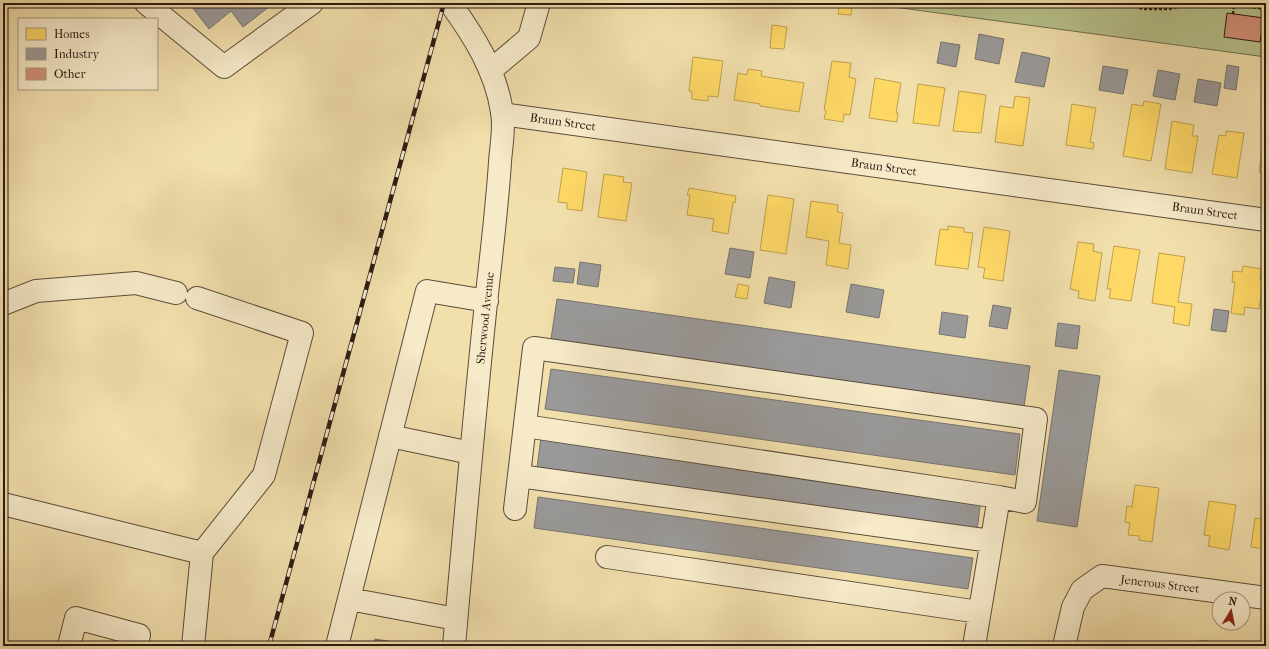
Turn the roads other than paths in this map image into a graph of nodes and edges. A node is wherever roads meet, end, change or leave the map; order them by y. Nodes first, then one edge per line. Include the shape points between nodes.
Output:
1 (146, 3) edge
2 (312, 3) edge
3 (450, 3) edge
4 (539, 3) edge
5 (490, 72) junction
6 (502, 114) junction
7 (1266, 220) edge
8 (176, 293) dead end
9 (197, 298) dead end
10 (486, 301) junction
11 (3, 304) edge
12 (525, 426) junction
13 (390, 436) junction
14 (471, 453) junction
15 (519, 476) junction
16 (999, 497) junction
17 (3, 504) edge
18 (515, 509) dead end
19 (991, 541) junction
20 (202, 553) junction
21 (607, 558) dead end
22 (1266, 598) edge
23 (349, 599) junction
24 (979, 612) junction
25 (456, 619) junction
26 (69, 646) edge
27 (136, 646) edge
28 (192, 646) edge
29 (337, 646) edge
30 (454, 646) edge
31 (974, 646) edge
32 (1064, 646) edge

1 - 2 street via 224,67
3 - 5 street, Sherwood Avenue via 483,54
4 - 5 street via 529,38
5 - 6 street, Sherwood Avenue via 496,85
6 - 7 street, Braun Street
6 - 10 street, Sherwood Avenue via 498,198
8 - 11 street via 136,283 36,291
9 - 20 street via 302,333 264,475
10 - 13 street via 427,291
10 - 14 street, Sherwood Avenue
12 - 15 street
12 - 16 street
12 - 16 street via 534,348 1036,419 1025,502
13 - 14 street
13 - 23 street
14 - 25 street, Sherwood Avenue
15 - 18 street
15 - 19 street
16 - 19 street
17 - 20 street
19 - 24 street
20 - 28 street
21 - 24 street
22 - 32 street, Jenerous Street via 1102,576 1082,590 1073,607
23 - 25 street
23 - 29 street
24 - 31 street
25 - 30 street, Sherwood Avenue
26 - 27 street via 76,618 139,635

